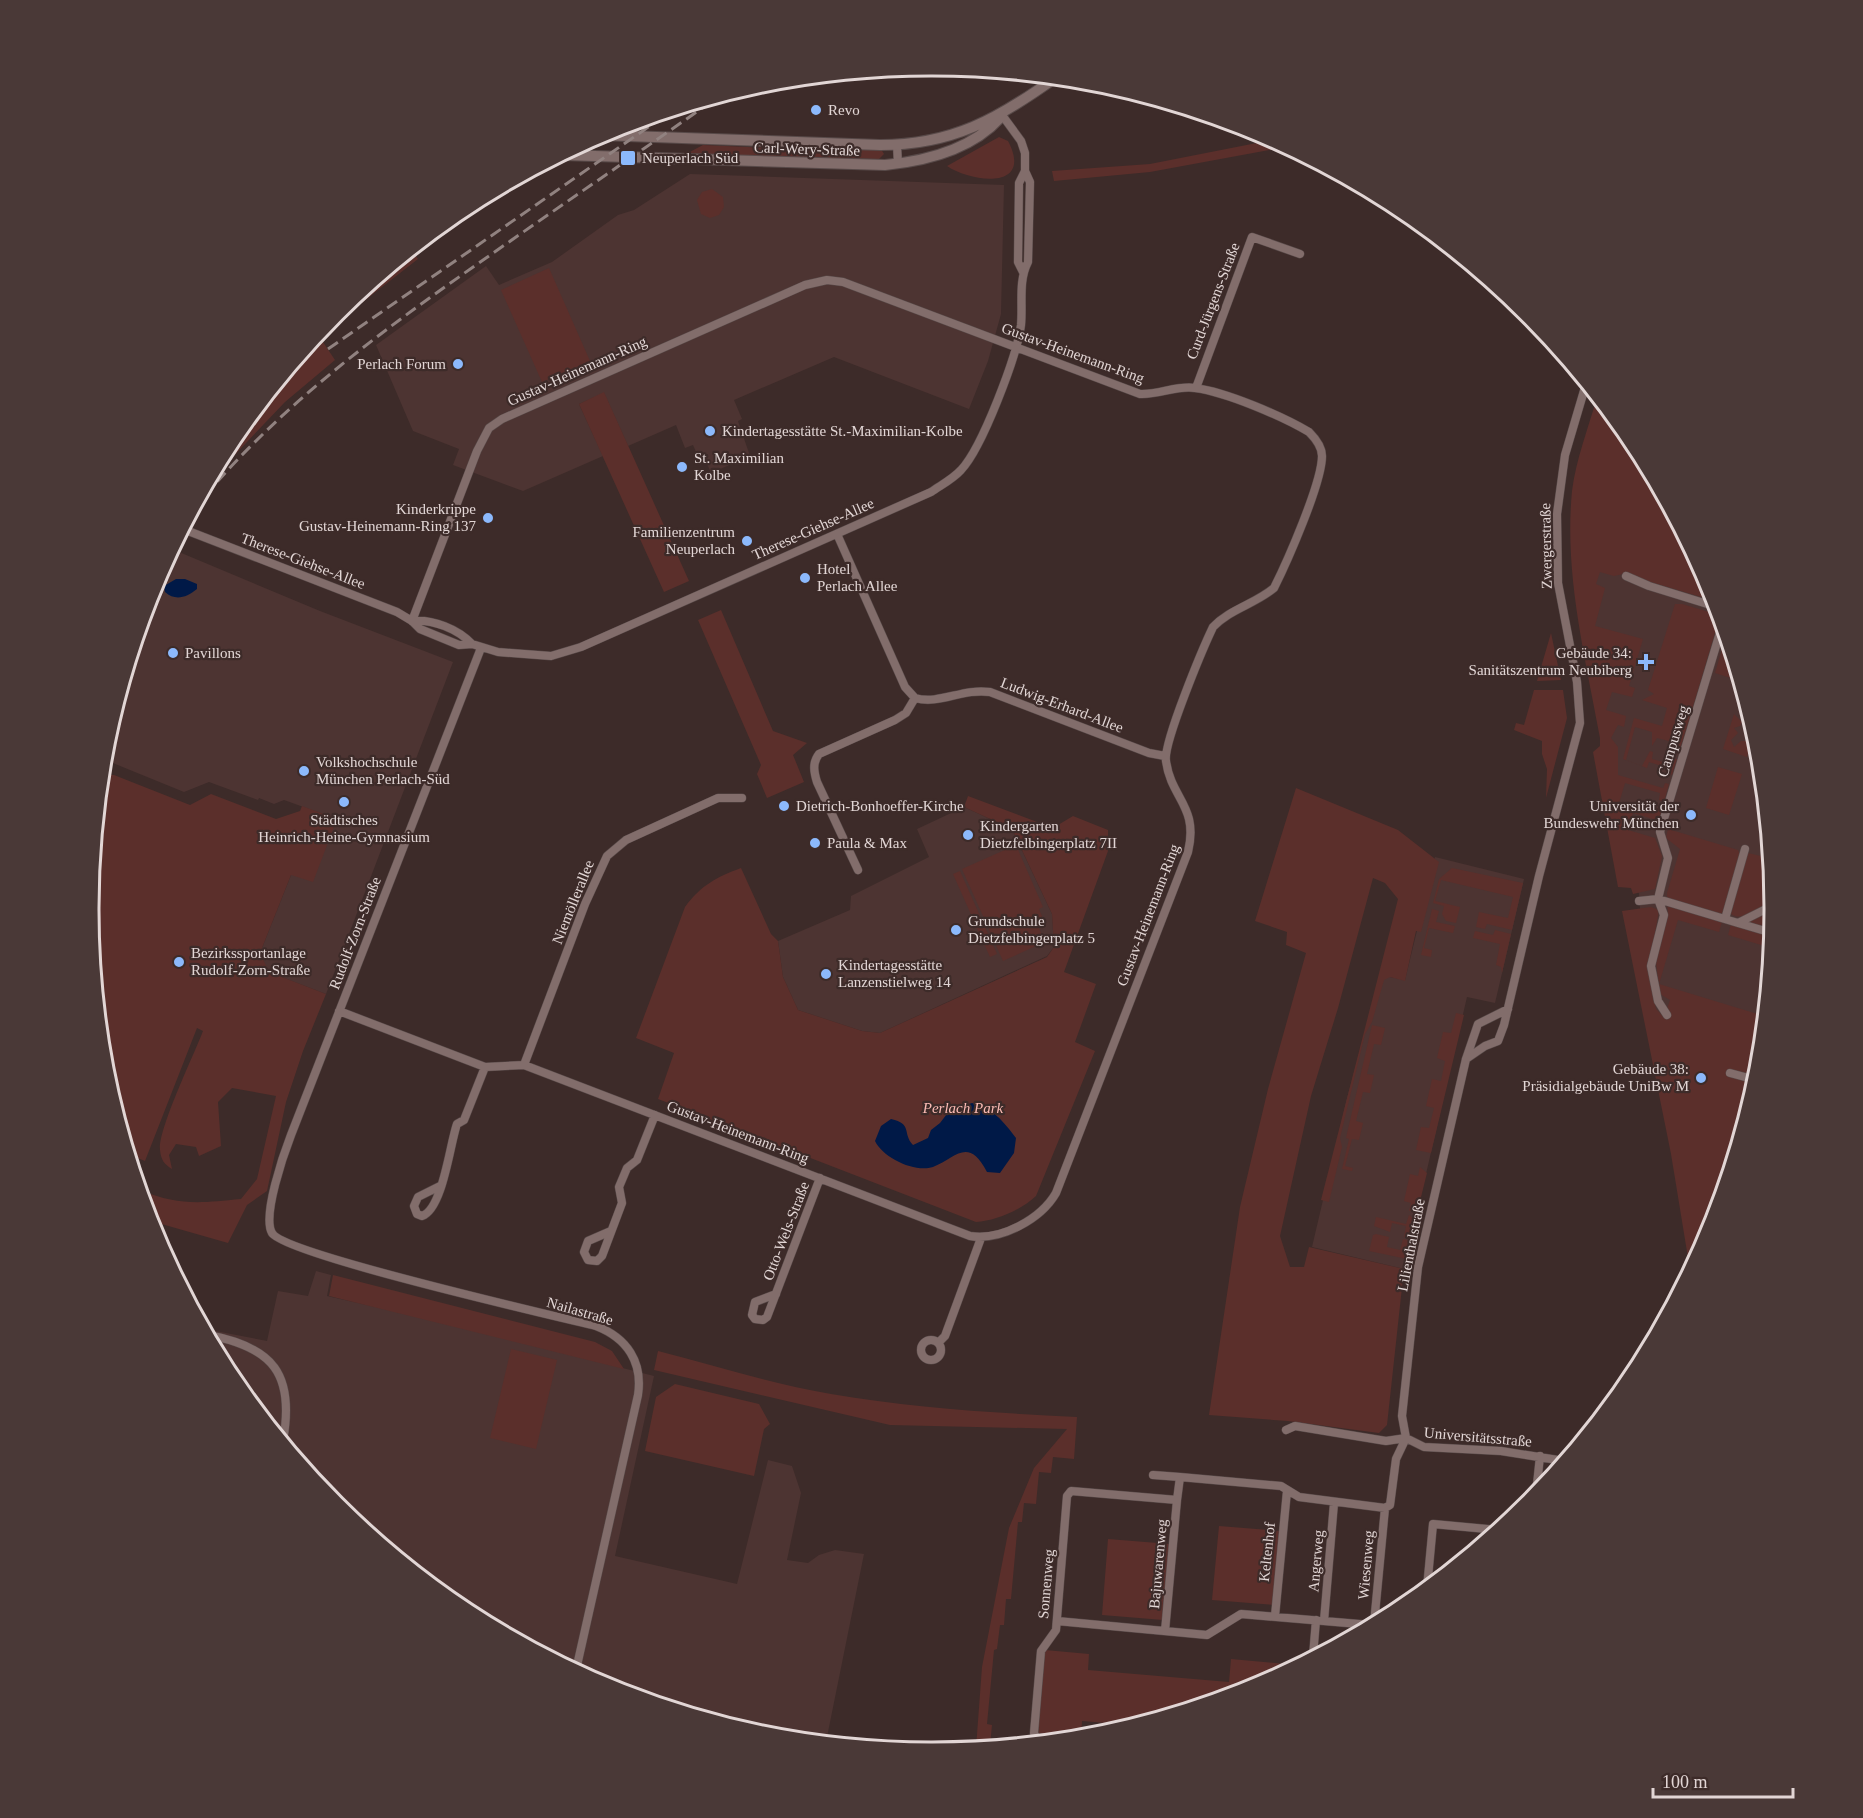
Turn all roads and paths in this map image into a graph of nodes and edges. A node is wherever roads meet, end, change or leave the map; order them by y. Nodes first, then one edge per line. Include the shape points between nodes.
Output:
1 (1045, 85) edge
2 (1002, 115) junction
3 (624, 136) edge
4 (897, 145) junction
5 (578, 156) edge
6 (898, 164) junction
7 (1300, 254) dead end
8 (1016, 346) junction
9 (1196, 388) junction
10 (1584, 392) edge
11 (190, 532) edge
12 (837, 534) junction
13 (1626, 576) dead end
14 (1706, 604) edge
15 (412, 621) junction
16 (1719, 637) edge
17 (481, 648) junction
18 (915, 698) junction
19 (1165, 756) junction
20 (742, 798) dead end
21 (1745, 849) dead end
22 (858, 870) dead end
23 (1658, 899) junction
24 (1640, 901) dead end
25 (1764, 910) edge
26 (1725, 919) junction
27 (1738, 923) junction
28 (1763, 930) edge
29 (1508, 1009) junction
30 (339, 1011) junction
31 (1667, 1015) dead end
32 (1489, 1020) junction
33 (1475, 1032) junction
34 (1500, 1032) junction
35 (1485, 1046) junction
36 (1466, 1059) junction
37 (524, 1065) junction
38 (485, 1067) junction
39 (1730, 1073) dead end
40 (1747, 1077) edge
41 (655, 1115) junction
42 (820, 1178) junction
43 (440, 1186) dead end
44 (611, 1230) dead end
45 (272, 1233) joint
46 (981, 1238) junction
47 (776, 1294) dead end
48 (218, 1337) edge
49 (939, 1342) dead end
50 (1286, 1430) dead end
51 (284, 1432) edge
52 (1406, 1438) junction
53 (1540, 1456) junction
54 (1556, 1459) edge
55 (1153, 1475) dead end
56 (1180, 1477) junction
57 (1538, 1479) edge
58 (1287, 1491) junction
59 (1177, 1500) junction
60 (1334, 1503) junction
61 (1388, 1506) junction
62 (1487, 1529) edge
63 (1427, 1577) edge
64 (1374, 1613) edge
65 (1275, 1616) junction
66 (1057, 1621) junction
67 (1320, 1621) junction
68 (1359, 1623) edge
69 (1165, 1631) junction
70 (1315, 1648) edge
71 (578, 1662) edge
72 (1035, 1735) edge

1 - 2 main road, Carl-Wery-Straße
2 - 4 main road, Carl-Wery-Straße via 951,136
2 - 6 main road, Carl-Wery-Straße via 990,129 952,150
2 - 8 street, Therese-Giehse-Allee via 1021,141 1030,182 1028,262 1023,272
3 - 4 main road, Carl-Wery-Straße
4 - 6 street
5 - 6 main road, Carl-Wery-Straße
7 - 9 street, Curd-Jürgens-Straße via 1252,237
8 - 9 street, Gustav-Heinemann-Ring via 1140,394
8 - 12 street, Therese-Giehse-Allee via 977,447 962,470 931,492
8 - 15 street, Gustav-Heinemann-Ring via 843,282 817,282 502,419 489,428 477,451
9 - 19 street, Gustav-Heinemann-Ring via 1295,424 1316,440 1322,453 1317,481 1274,588 1224,616 1214,627
10 - 29 street, Zwergerstraße via 1565,455 1557,514 1558,583 1580,705 1576,744 1539,876
11 - 15 street, Therese-Giehse-Allee
12 - 17 street, Therese-Giehse-Allee via 565,653 534,657
12 - 18 street via 905,687
13 - 14 street
15 - 17 street, Therese-Giehse-Allee via 420,629 459,645
16 - 23 street, Campusweg via 1660,832 1668,858
17 - 30 street, Rudolf-Zorn-Straße
18 - 19 street, Ludwig-Erhard-Allee via 937,699 970,690 990,692
18 - 22 street via 906,713 819,754 814,765 817,782
19 - 46 street, Gustav-Heinemann-Ring via 1191,820 1192,833 1166,911 1056,1193 1031,1219
20 - 37 street, Niemöllerallee via 718,798 626,840 607,856
21 - 26 street
23 - 24 street
23 - 26 street
23 - 31 street, Campusweg via 1664,915 1651,970 1658,1001
25 - 27 street
26 - 27 street
27 - 28 street
29 - 32 street
29 - 34 street
30 - 38 street, Gustav-Heinemann-Ring
30 - 45 street, Rudolf-Zorn-Straße via 283,1159 270,1216
32 - 33 street via 1481,1022
32 - 34 street via 1497,1024
33 - 35 street via 1477,1041
33 - 36 street, Lilienthalstraße
34 - 35 street via 1498,1041
35 - 36 street
36 - 52 street, Lilienthalstraße via 1418,1267 1402,1416
37 - 38 street, Gustav-Heinemann-Ring
37 - 41 street, Gustav-Heinemann-Ring
38 - 43 street via 464,1120 457,1124 450,1141 451,1156
39 - 40 street
41 - 42 street, Gustav-Heinemann-Ring
41 - 44 street via 637,1160 627,1168 619,1187 622,1203
42 - 46 street, Gustav-Heinemann-Ring
42 - 47 street, Otto-Wels-Straße
45 - 71 street, Nailastraße via 284,1242 372,1270 596,1326 619,1337 630,1350 639,1376 638,1395
46 - 49 street via 945,1336
48 - 51 street via 252,1347 271,1363 285,1392
50 - 52 street, Universitätsstraße via 1295,1426 1386,1441
52 - 53 street, Universitätsstraße via 1424,1447
52 - 61 street, Wiesenweg via 1396,1460
53 - 54 street, Universitätsstraße
53 - 57 street
55 - 56 street
56 - 58 street via 1281,1486
56 - 59 street, Bajuwarenweg
58 - 60 street
58 - 65 street, Keltenhof
59 - 66 street, Sonnenweg via 1071,1491 1067,1496
59 - 69 street, Bajuwarenweg
60 - 61 street
60 - 67 street, Angerweg
61 - 64 street, Wiesenweg
62 - 63 street via 1433,1524
65 - 67 street
65 - 69 street, Bajuwarenweg via 1241,1614 1207,1635
66 - 69 street, Bajuwarenweg
66 - 72 street, Sonnenweg via 1056,1630 1041,1651
67 - 68 street
67 - 70 street, Angerweg

